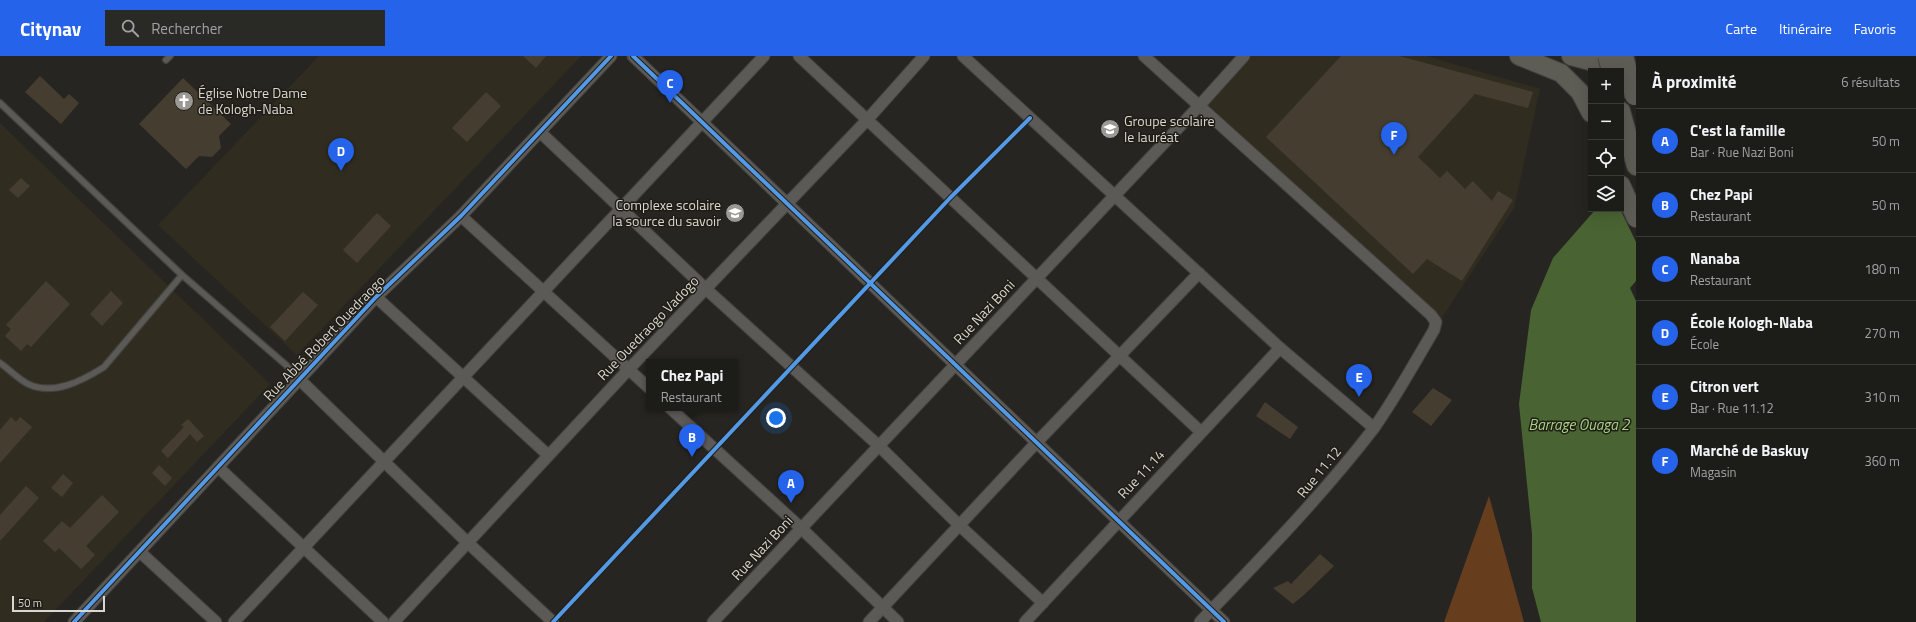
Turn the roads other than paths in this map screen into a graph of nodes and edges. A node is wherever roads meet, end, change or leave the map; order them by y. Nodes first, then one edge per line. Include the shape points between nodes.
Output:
1 (611, 56) edge
2 (633, 56) edge
3 (764, 56) edge
4 (799, 56) edge
5 (924, 56) edge
6 (963, 56) edge
7 (1144, 56) edge
8 (1244, 56) edge
9 (1519, 56) edge
10 (1571, 56) edge
11 (1590, 56) edge
12 (1608, 56) edge
13 (1624, 56) edge
14 (1636, 62) edge
15 (1610, 68) edge
16 (1636, 74) edge
17 (1635, 99) edge
18 (0, 102) edge
19 (1199, 106) junction
20 (1588, 107) edge
21 (867, 120) junction
22 (701, 122) junction
23 (1624, 123) edge
24 (540, 132) junction
25 (1634, 163) edge
26 (1624, 192) edge
27 (1115, 196) junction
28 (787, 204) junction
29 (622, 209) junction
30 (460, 216) junction
31 (1636, 218) edge
32 (1199, 273) junction
33 (182, 275) junction
34 (1036, 279) junction
35 (706, 289) junction
36 (544, 291) junction
37 (376, 297) junction
38 (1280, 348) junction
39 (1119, 356) junction
40 (0, 363) edge
41 (955, 364) junction
42 (629, 369) junction
43 (463, 377) junction
44 (299, 379) junction
45 (646, 385) edge
46 (673, 411) edge
47 (1374, 428) junction
48 (1201, 432) junction
49 (1037, 442) junction
50 (879, 446) junction
51 (548, 455) junction
52 (384, 462) junction
53 (218, 467) junction
54 (1118, 520) junction
55 (960, 526) junction
56 (800, 528) junction
57 (467, 542) junction
58 (304, 547) junction
59 (140, 552) junction
60 (1043, 603) junction
61 (883, 607) junction
62 (1212, 610) junction
63 (718, 620) edge
64 (74, 622) edge
65 (216, 622) edge
66 (234, 622) edge
67 (383, 622) edge
68 (394, 622) edge
69 (553, 622) edge
70 (869, 622) edge
71 (898, 622) edge
72 (1025, 622) edge
73 (1200, 622) edge
74 (1224, 622) edge

1 - 24 street, Rue Abbé Robert Ouedraogo
2 - 22 street
3 - 22 street
4 - 21 street
5 - 21 street, Rue Ouedraogo Vadogo
6 - 27 street
7 - 19 street
8 - 19 street, Rue Nazi Boni
9 - 20 main road via 1561,73 1580,92
10 - 16 main road
11 - 14 main road
12 - 15 main road, bridge
13 - 17 main road, bridge
18 - 33 lane
19 - 27 street, Rue Nazi Boni
19 - 47 street, Rue 11.12 via 1436,322 1434,330
21 - 28 street, Rue Ouedraogo Vadogo
21 - 34 street
22 - 28 street
22 - 29 street
23 - 25 main road
24 - 29 street
24 - 30 street, Rue Abbé Robert Ouedraogo
26 - 31 main road
27 - 32 street
27 - 34 street, Rue Nazi Boni
28 - 35 street, Rue Ouedraogo Vadogo
28 - 41 street
29 - 35 street
29 - 36 street
30 - 36 street
30 - 37 street, Rue Abbé Robert Ouedraogo
32 - 38 street
32 - 39 street
33 - 40 lane via 104,367 95,373 67,386 46,389 27,384
33 - 44 lane
34 - 39 street
34 - 41 street, Rue Nazi Boni
35 - 42 street, Rue Ouedraogo Vadogo
35 - 50 street
36 - 42 street
36 - 43 street
37 - 43 street
37 - 44 street, Rue Abbé Robert Ouedraogo
38 - 47 street
38 - 48 street, Rue 11.14
39 - 48 street
39 - 49 street
41 - 49 street
41 - 50 street, Rue Nazi Boni
42 - 45 street
42 - 51 street, Rue Ouedraogo Vadogo
43 - 51 street
43 - 52 street
44 - 52 street
44 - 53 street, Rue Abbé Robert Ouedraogo
46 - 56 street
47 - 62 street, Rue 11.12 via 1314,503
48 - 54 street, Rue 11.14
49 - 54 street
49 - 55 street
50 - 55 street
50 - 56 street, Rue Nazi Boni
51 - 57 street, Rue Ouedraogo Vadogo
52 - 57 street
52 - 58 street
53 - 58 street
53 - 59 street, Rue Abbé Robert Ouedraogo
54 - 60 street, Rue 11.14
54 - 62 street
55 - 60 street
55 - 61 street
56 - 61 street
56 - 63 street, Rue Nazi Boni
57 - 68 street, Rue Ouedraogo Vadogo
57 - 69 street
58 - 66 street
58 - 67 street
59 - 64 street, Rue Abbé Robert Ouedraogo
59 - 65 street
60 - 72 street, Rue 11.14
61 - 70 street
61 - 71 street
62 - 73 street, Rue 11.12
62 - 74 street

